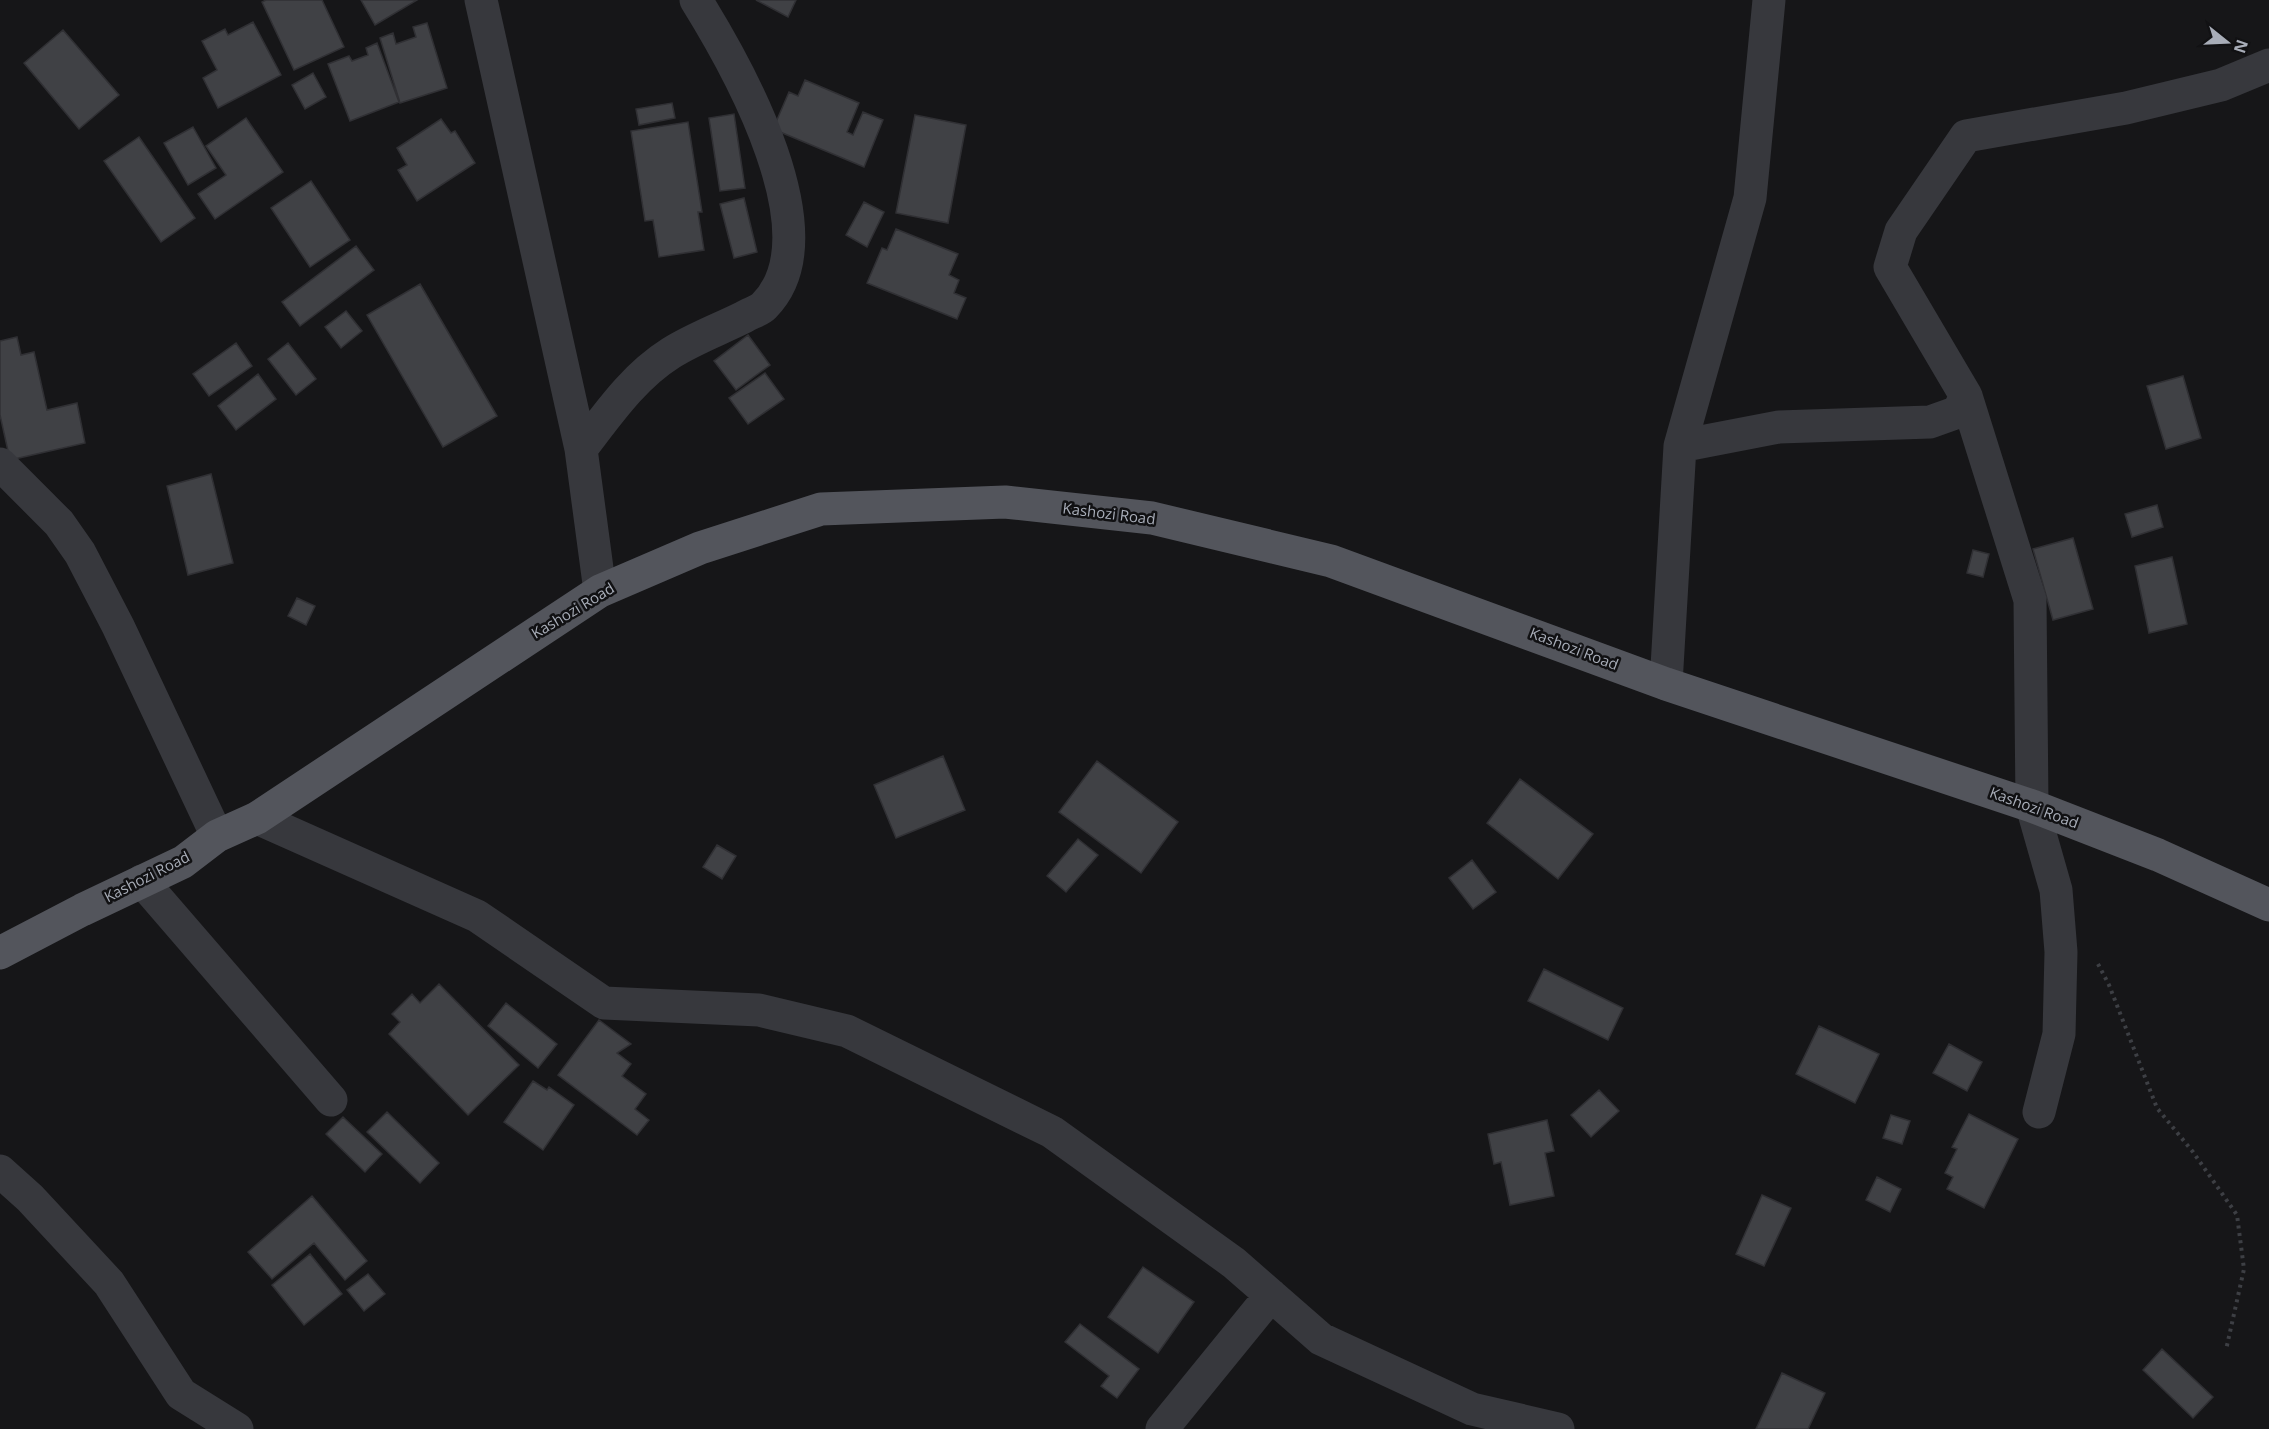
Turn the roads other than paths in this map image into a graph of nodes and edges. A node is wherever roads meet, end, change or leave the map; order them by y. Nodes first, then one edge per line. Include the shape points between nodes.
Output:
1 (481, 0) edge
2 (696, 0) edge
3 (1769, 0) edge
4 (2269, 65) edge
5 (1965, 396) junction
6 (1680, 446) junction
7 (581, 449) junction
8 (0, 464) edge
9 (600, 591) junction
10 (1666, 684) junction
11 (2032, 806) junction
12 (257, 818) junction
13 (217, 837) junction
14 (142, 881) junction
15 (2269, 905) edge
16 (0, 953) edge
17 (331, 1100) dead end
18 (2039, 1112) dead end
19 (0, 1171) edge
20 (1271, 1295) junction
21 (182, 1394) junction
22 (192, 1429) edge
23 (237, 1429) edge
24 (1162, 1429) edge
25 (1558, 1429) edge

1 - 7 street
2 - 7 street via 753,100 788,208 790,244 778,286 763,307 671,353 631,385
3 - 6 street via 1750,198
4 - 5 street via 2222,85 2158,100 1966,136 1901,231 1890,267
5 - 6 street via 1958,412 1930,422 1779,427
5 - 11 street via 2030,600
6 - 10 street
7 - 9 street
8 - 13 street via 59,523 80,553
9 - 10 main road, Kashozi Road via 700,548 821,509 1005,502 1152,518 1331,561
9 - 12 main road, Kashozi Road
10 - 11 main road, Kashozi Road
11 - 15 main road, Kashozi Road via 2158,855
11 - 18 street via 2056,890 2061,952 2059,1034
12 - 13 main road, Kashozi Road
12 - 20 street via 477,916 604,1003 759,1010 847,1031 1052,1131 1234,1263
13 - 14 main road, Kashozi Road via 183,862
14 - 16 main road, Kashozi Road
14 - 17 street
19 - 21 street via 109,1283
20 - 24 street
20 - 25 street via 1321,1339 1472,1409
21 - 22 street
21 - 23 street

